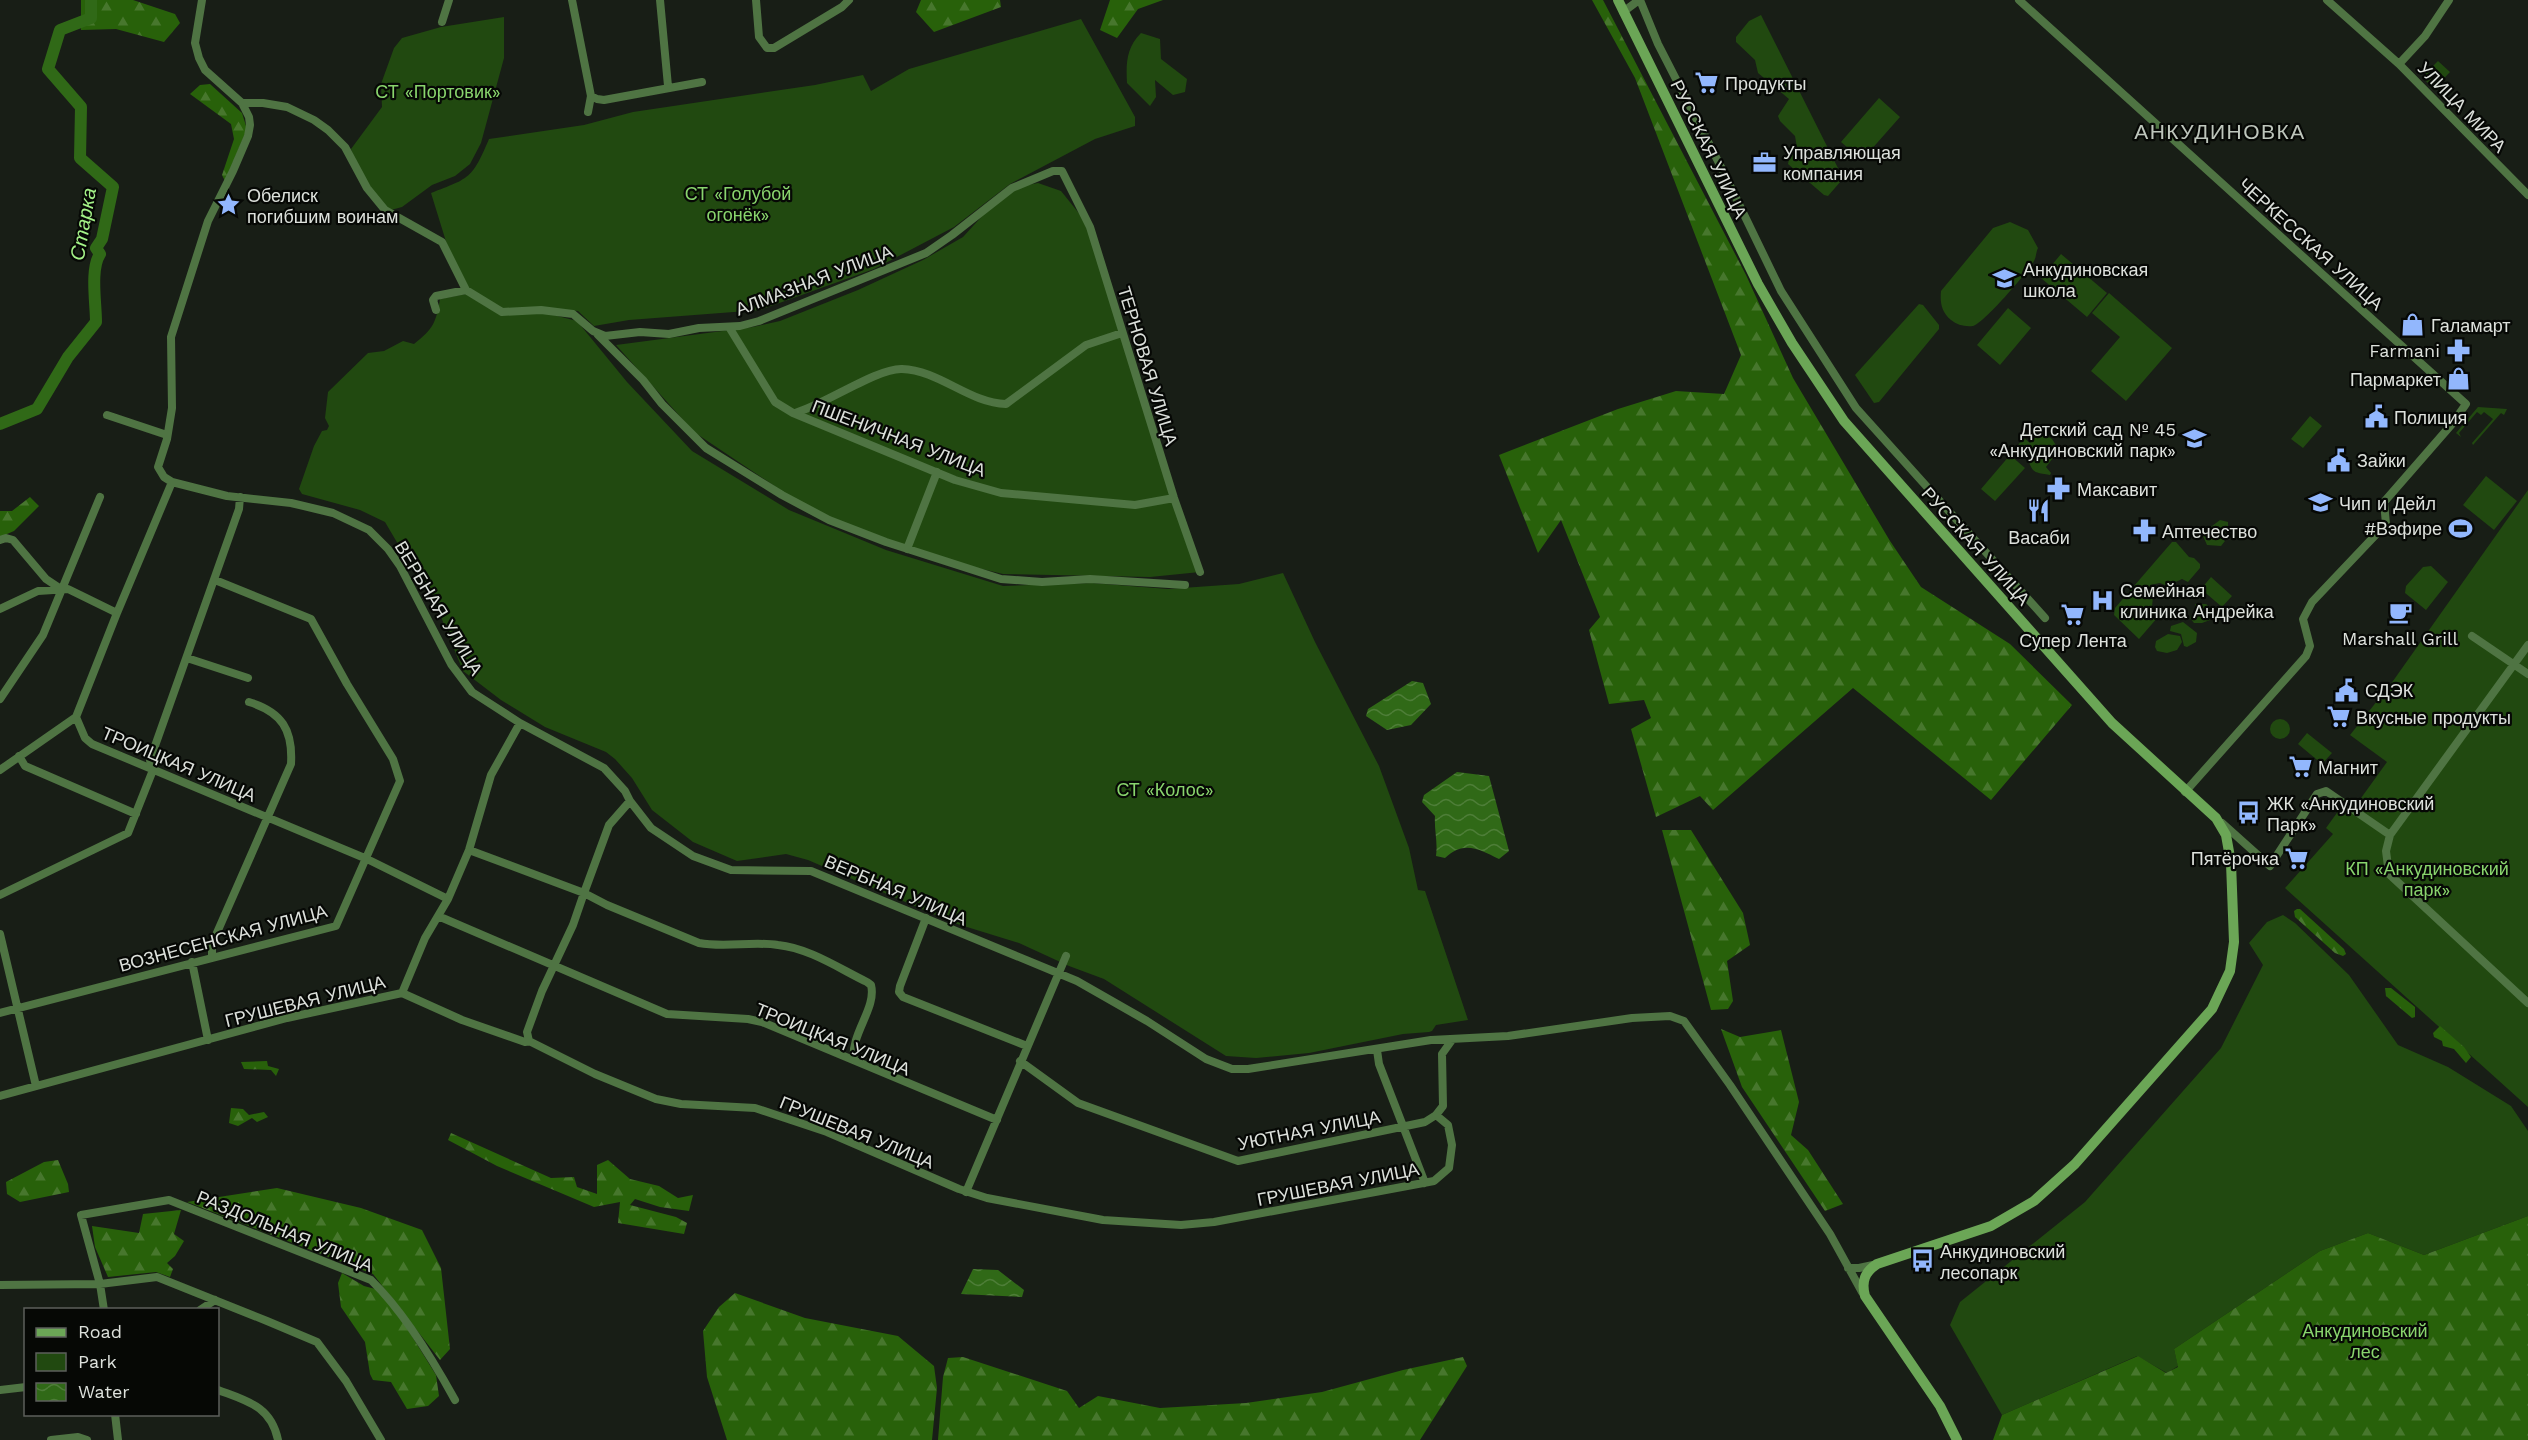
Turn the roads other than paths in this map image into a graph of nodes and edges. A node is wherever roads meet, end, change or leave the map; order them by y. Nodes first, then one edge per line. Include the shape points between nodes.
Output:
1 (201, 0) edge
2 (449, 0) edge
3 (572, 0) edge
4 (660, 0) edge
5 (756, 0) edge
6 (849, 0) edge
7 (1618, 0) edge
8 (1639, 0) edge
9 (2019, 0) edge
10 (2327, 0) edge
11 (2449, 0) edge
12 (1623, 12) junction
13 (442, 22) dead end
14 (2399, 64) junction
15 (702, 82) dead end
16 (668, 86) junction
17 (647, 91) junction
18 (591, 96) junction
19 (649, 100) dead end
20 (242, 103) junction
21 (588, 112) dead end
22 (1057, 171) joint
23 (2528, 195) edge
24 (466, 290) junction
25 (436, 310) dead end
26 (729, 327) junction
27 (1122, 333) junction
28 (597, 334) junction
29 (794, 413) junction
30 (107, 415) dead end
31 (167, 435) junction
32 (937, 472) junction
33 (172, 482) junction
34 (100, 497) dead end
35 (240, 497) junction
36 (1174, 498) junction
37 (0, 540) edge
38 (907, 549) junction
39 (1200, 572) dead end
40 (215, 580) junction
41 (1185, 585) dead end
42 (62, 589) junction
43 (0, 609) edge
44 (117, 613) junction
45 (2044, 618) dead end
46 (2472, 636) dead end
47 (2528, 645) edge
48 (187, 658) junction
49 (2514, 664) junction
50 (2528, 674) edge
51 (248, 678) dead end
52 (0, 699) edge
53 (249, 702) dead end
54 (76, 717) junction
55 (520, 723) junction
56 (19, 756) junction
57 (0, 770) edge
58 (153, 770) junction
59 (2185, 792) junction
60 (630, 801) junction
61 (136, 814) junction
62 (267, 818) junction
63 (2216, 818) junction
64 (2390, 835) junction
65 (469, 850) junction
66 (367, 859) junction
67 (584, 893) junction
68 (0, 895) edge
69 (448, 899) junction
70 (438, 916) junction
71 (926, 918) junction
72 (0, 934) edge
73 (212, 956) junction
74 (1066, 956) dead end
75 (192, 962) junction
76 (555, 966) junction
77 (1059, 975) junction
78 (402, 993) junction
79 (2528, 1003) edge
80 (18, 1008) junction
81 (0, 1012) edge
82 (208, 1040) junction
83 (1452, 1040) junction
84 (529, 1041) junction
85 (1027, 1046) junction
86 (1377, 1050) junction
87 (854, 1060) junction
88 (1020, 1062) junction
89 (36, 1086) junction
90 (0, 1096) edge
91 (1436, 1115) junction
92 (997, 1120) junction
93 (1403, 1126) junction
94 (1425, 1183) junction
95 (966, 1192) junction
96 (1877, 1264) junction
97 (1848, 1268) junction
98 (100, 1284) junction
99 (0, 1285) edge
100 (1865, 1296) junction
101 (215, 1300) junction
102 (104, 1308) edge
103 (203, 1308) edge
104 (24, 1388) edge
105 (0, 1390) edge
106 (219, 1390) edge
107 (455, 1400) dead end
108 (115, 1416) edge
109 (51, 1440) edge
110 (87, 1440) edge
111 (118, 1440) edge
112 (278, 1440) edge
113 (381, 1440) edge
114 (1957, 1440) edge

1 - 20 street via 195,43 199,58 213,79
2 - 13 street
3 - 18 street
4 - 16 street
5 - 6 street via 759,37 767,48 774,48
7 - 12 street, РУССКАЯ УЛИЦА
8 - 12 street
8 - 45 street via 1781,291 1850,399
9 - 59 street, ЧЕРКЕССКАЯ УЛИЦА via 2466,404 2384,502 2386,524 2312,602 2303,619 2310,646 2306,656
10 - 14 street, УЛИЦА МИРА
11 - 14 street, УЛИЦА МИРА via 2425,36
12 - 59 street, РУССКАЯ УЛИЦА via 1758,284 1844,421 2112,723
14 - 23 street, УЛИЦА МИРА
15 - 16 street
16 - 17 street
17 - 18 street via 604,100
17 - 19 street
18 - 21 street
20 - 24 street via 287,107 328,130 345,147 367,188 385,210 442,242
20 - 31 street via 249,117 249,136 208,221 171,336 172,408
22 - 26 street, АЛМАЗНАЯ УЛИЦА via 1002,194 926,253 751,324
22 - 27 street, ТЕРНОВАЯ УЛИЦА via 1090,226
24 - 25 street via 436,296
24 - 28 street via 502,312 542,310 573,314
26 - 28 street, АЛМАЗНАЯ УЛИЦА via 613,337
26 - 29 street, ПШЕНИЧНАЯ УЛИЦА via 775,402
27 - 29 street via 1086,345 1006,404 993,404 921,372 900,369
27 - 36 street, ТЕРНОВАЯ УЛИЦА
28 - 38 street via 716,456 816,514
29 - 32 street, ПШЕНИЧНАЯ УЛИЦА
30 - 31 street
31 - 33 street via 158,466
32 - 36 street, ПШЕНИЧНАЯ УЛИЦА via 1001,493 1135,505
32 - 38 street
33 - 35 street, ВЕРБНАЯ УЛИЦА
33 - 44 street
34 - 42 street
35 - 40 street
35 - 55 street, ВЕРБНАЯ УЛИЦА via 333,513 374,534 400,566 460,678 486,703
36 - 39 street, ТЕРНОВАЯ УЛИЦА
37 - 42 street via 13,540 46,579
38 - 41 street via 1020,582 1090,579
40 - 48 street
40 - 66 street, ВОЗНЕСЕНСКАЯ УЛИЦА via 311,618 393,759 400,781
42 - 43 street via 38,591
42 - 44 street
42 - 52 street via 43,635
44 - 54 street
46 - 49 street
47 - 49 street
48 - 51 street
48 - 58 street via 150,760
49 - 50 street
49 - 64 street
53 - 62 street via 266,707 285,725 292,747 291,764
54 - 56 street
54 - 58 street, ТРОИЦКАЯ УЛИЦА via 92,744
55 - 60 street, ВЕРБНАЯ УЛИЦА via 604,768 626,791
55 - 65 street via 491,775
56 - 57 street
56 - 61 street via 25,766
58 - 61 street
58 - 62 street, ТРОИЦКАЯ УЛИЦА
59 - 63 street, РУССКАЯ УЛИЦА
60 - 67 street via 609,825
60 - 71 street, ВЕРБНАЯ УЛИЦА via 666,840 708,863 731,870 812,871
61 - 68 street via 128,833
62 - 66 street, ТРОИЦКАЯ УЛИЦА
62 - 73 street via 212,944
63 - 64 street via 2270,866 2321,791 2329,791
63 - 96 street via 2226,835 2231,863 2234,942 2230,971 2212,1010 2075,1164 2034,1201 1975,1233
64 - 79 street via 2386,851 2390,874
65 - 67 street
65 - 69 street
66 - 69 street, ТРОИЦКАЯ УЛИЦА
66 - 73 street, ВОЗНЕСЕНСКАЯ УЛИЦА via 336,926
67 - 76 street
67 - 87 street via 699,943 781,945 807,953 871,985 872,995 853,1046
69 - 70 street
70 - 76 street, ТРОИЦКАЯ УЛИЦА
70 - 78 street
71 - 77 street, ВЕРБНАЯ УЛИЦА
71 - 85 street via 899,992 903,997
72 - 80 street
73 - 75 street, ВОЗНЕСЕНСКАЯ УЛИЦА
74 - 77 street
75 - 80 street, ВОЗНЕСЕНСКАЯ УЛИЦА
75 - 82 street
76 - 84 street via 528,1028
76 - 87 street, ТРОИЦКАЯ УЛИЦА via 667,1014 762,1022
77 - 85 street
77 - 86 street, ВЕРБНАЯ УЛИЦА via 1077,981 1147,1021 1206,1059 1232,1069 1248,1070
78 - 82 street, ГРУШЕВАЯ УЛИЦА
78 - 84 street, ГРУШЕВАЯ УЛИЦА via 462,1020
80 - 81 street, ВОЗНЕСЕНСКАЯ УЛИЦА
80 - 89 street
82 - 89 street, ГРУШЕВАЯ УЛИЦА
83 - 86 street, ВЕРБНАЯ УЛИЦА
83 - 91 street via 1442,1054 1443,1106
83 - 97 street, ВЕРБНАЯ УЛИЦА via 1632,1018 1671,1016 1684,1021 1824,1225
84 - 95 street, ГРУШЕВАЯ УЛИЦА via 656,1099 755,1108 827,1132
85 - 88 street
86 - 93 street
87 - 92 street, ТРОИЦКАЯ УЛИЦА
88 - 92 street
88 - 93 street, УЮТНАЯ УЛИЦА via 1078,1103 1238,1161
89 - 90 street, ГРУШЕВАЯ УЛИЦА
91 - 93 street, УЮТНАЯ УЛИЦА via 1425,1122
91 - 94 street, ГРУШЕВАЯ УЛИЦА via 1448,1125 1452,1145 1449,1168 1434,1181
92 - 95 street
93 - 94 street
94 - 95 street, ГРУШЕВАЯ УЛИЦА via 1181,1225 1102,1220
96 - 97 street
96 - 100 street via 1864,1278
97 - 100 street
98 - 99 street
98 - 101 street via 157,1277
98 - 102 street
98 - 107 street, РАЗДОЛЬНАЯ УЛИЦА via 81,1215 169,1200 364,1275 387,1295
100 - 114 street via 1940,1406
101 - 103 street
101 - 113 street via 317,1342
104 - 105 street
106 - 112 street via 266,1413 275,1425
108 - 111 street
109 - 110 street

